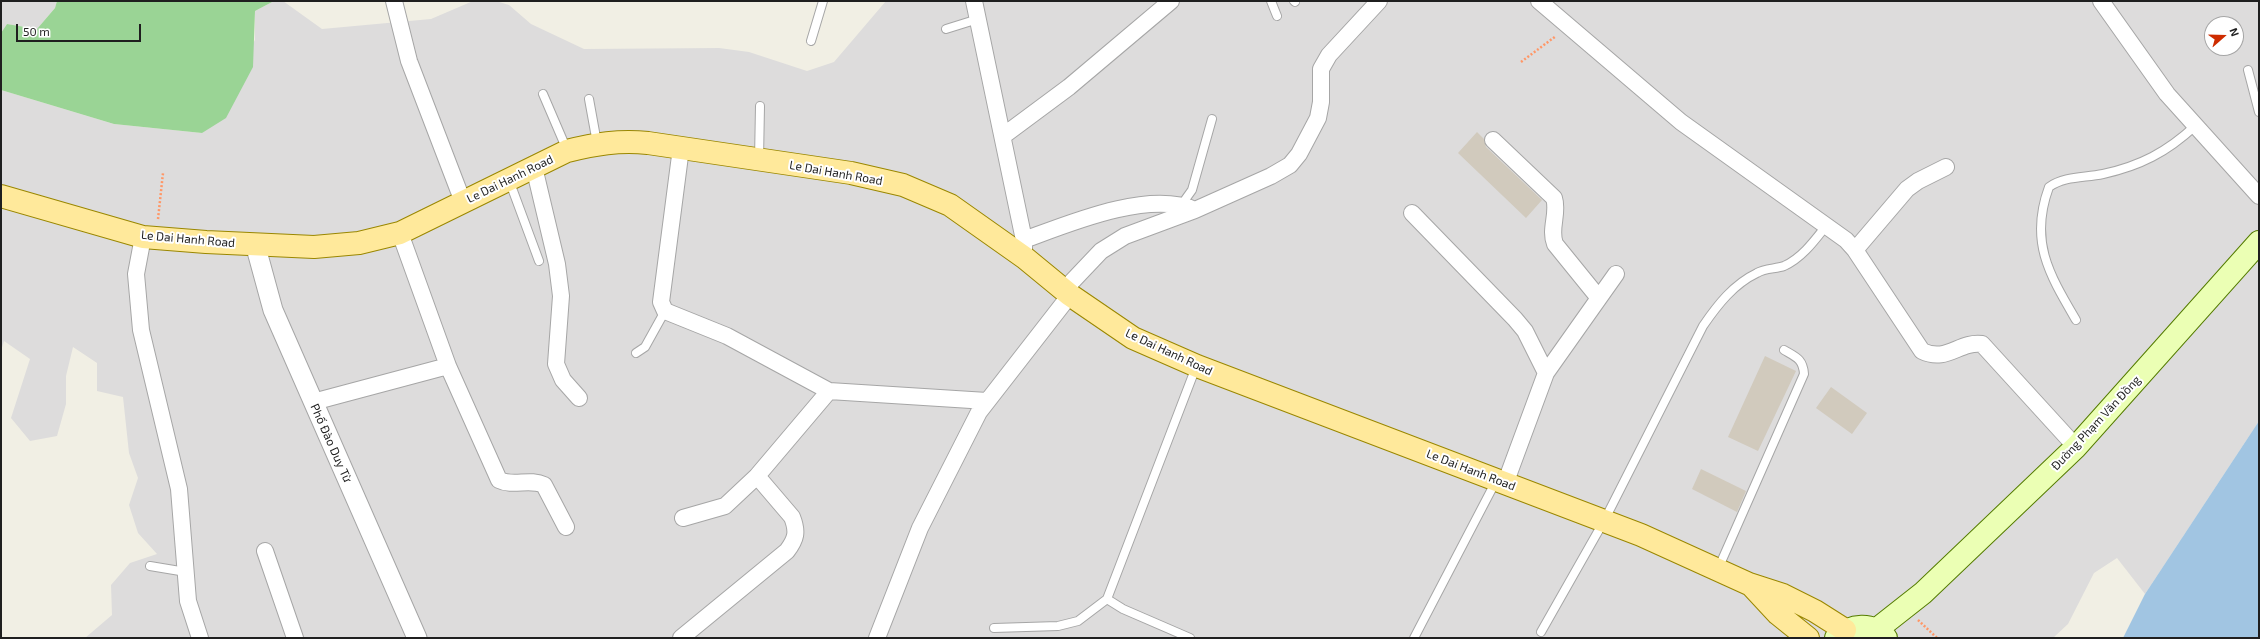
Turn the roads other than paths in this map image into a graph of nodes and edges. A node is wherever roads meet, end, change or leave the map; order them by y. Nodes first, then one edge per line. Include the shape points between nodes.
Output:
1 (394, 1) edge
2 (823, 1) edge
3 (974, 1) edge
4 (1171, 1) edge
5 (1271, 1) edge
6 (1379, 1) edge
7 (1539, 1) edge
8 (2101, 1) edge
9 (1277, 16) dead end
10 (978, 19) junction
11 (946, 29) dead end
12 (811, 41) dead end
13 (2248, 70) dead end
14 (543, 94) dead end
15 (589, 99) dead end
16 (760, 106) dead end
17 (2259, 112) edge
18 (1212, 119) dead end
19 (2195, 126) junction
20 (1003, 136) junction
21 (1493, 140) dead end
22 (597, 144) junction
23 (681, 148) junction
24 (567, 151) junction
25 (759, 160) junction
26 (534, 167) junction
27 (1946, 167) dead end
28 (508, 180) junction
29 (1, 196) edge
30 (2259, 196) edge
31 (463, 202) junction
32 (1189, 207) junction
33 (1412, 213) dead end
34 (1826, 226) junction
35 (400, 233) junction
36 (150, 237) junction
37 (2259, 242) edge
38 (255, 244) junction
39 (1024, 249) junction
40 (1855, 250) junction
41 (539, 260) dead end
42 (1616, 274) dead end
43 (1067, 293) junction
44 (1598, 297) junction
45 (665, 311) junction
46 (2076, 320) dead end
47 (1784, 350) dead end
48 (636, 353) dead end
49 (448, 366) junction
50 (1197, 366) junction
51 (1546, 373) junction
52 (829, 391) junction
53 (579, 398) dead end
54 (988, 401) junction
55 (313, 402) junction
56 (2076, 447) junction
57 (757, 476) junction
58 (1501, 482) junction
59 (683, 518) dead end
60 (1604, 521) junction
61 (566, 527) dead end
62 (265, 551) dead end
63 (150, 566) dead end
64 (1718, 570) junction
65 (186, 572) junction
66 (1750, 584) junction
67 (1922, 593) junction
68 (1107, 599) junction
69 (994, 628) dead end
70 (1541, 632) dead end
71 (1841, 634) edge
72 (1884, 635) edge
73 (200, 638) edge
74 (295, 638) edge
75 (417, 638) edge
76 (681, 638) edge
77 (876, 638) edge
78 (1190, 638) edge
79 (1414, 638) edge
80 (1808, 638) edge

1 - 31 street via 409,60
2 - 12 lane
3 - 10 street
4 - 20 street via 1069,87
5 - 9 lane
6 - 32 street via 1329,56 1321,69 1321,102 1318,118 1299,154 1290,165 1271,176
7 - 34 street via 1681,122
8 - 19 street via 2167,94
10 - 11 lane
10 - 20 street
13 - 17 lane
14 - 24 lane
15 - 22 lane
16 - 25 lane
18 - 32 lane
19 - 30 street
19 - 46 lane via 2175,145 2154,157 2104,174 2058,181 2049,187 2042,211 2043,257
20 - 39 street
21 - 44 street via 1554,198 1555,244
22 - 23 main road, Le Dai Hanh Road via 624,141
22 - 24 main road, Le Dai Hanh Road
23 - 25 main road, Le Dai Hanh Road
23 - 45 street via 661,302
24 - 26 main road, Le Dai Hanh Road
25 - 39 main road, Le Dai Hanh Road via 851,173 903,185 950,205
26 - 28 main road, Le Dai Hanh Road
26 - 53 street via 557,264 561,296 556,364 563,380
27 - 40 street via 1918,180 1907,189
28 - 31 main road, Le Dai Hanh Road
28 - 41 lane
29 - 36 main road, Le Dai Hanh Road
31 - 35 main road, Le Dai Hanh Road
32 - 39 street via 1158,203 1089,216
32 - 43 street via 1125,236 1101,251
33 - 51 street via 1515,319 1525,331
34 - 40 street
34 - 60 lane via 1796,259 1783,266 1759,272 1735,286 1712,313
35 - 38 main road, Le Dai Hanh Road via 359,243 314,247
35 - 49 street
36 - 38 main road, Le Dai Hanh Road
36 - 65 street via 136,269 141,330 179,489
37 - 56 main road, Đường Phạm Văn Đồng
38 - 55 street, Phố Đào Duy Từ via 273,310
39 - 43 main road, Le Dai Hanh Road
40 - 56 street via 1922,351 1932,356 1940,356 1975,343 1982,344
42 - 44 street
43 - 50 main road, Le Dai Hanh Road via 1133,338
43 - 54 street
44 - 51 street
45 - 48 lane via 645,347
45 - 52 street via 728,336
47 - 64 lane via 1800,359 1804,365 1804,374
49 - 55 street
49 - 61 street via 499,480 507,484 537,482 544,485
50 - 58 main road, Le Dai Hanh Road
50 - 68 lane
51 - 58 street
52 - 54 street
52 - 57 street
54 - 77 street via 979,412 920,528
55 - 75 street, Phố Đào Duy Từ
56 - 67 main road, Đường Phạm Văn Đồng
57 - 59 street via 725,506
57 - 76 street via 792,517 796,525 796,538 787,551
58 - 60 main road, Le Dai Hanh Road
58 - 79 lane
60 - 64 main road, Le Dai Hanh Road
60 - 70 lane
62 - 74 street
63 - 65 lane
64 - 66 main road, Le Dai Hanh Road
65 - 73 street via 188,601
66 - 71 main road, Le Dai Hanh Road via 1783,595 1815,612
66 - 80 main road, Le Dai Hanh Road via 1778,614
67 - 72 main road, Đường Phạm Văn Đồng
67 - 72 main road, Đường Phạm Văn Đồng via 1911,613
68 - 69 lane via 1078,621 1058,626
68 - 78 lane via 1123,609
71 - 72 main road via 1855,627 1866,626

